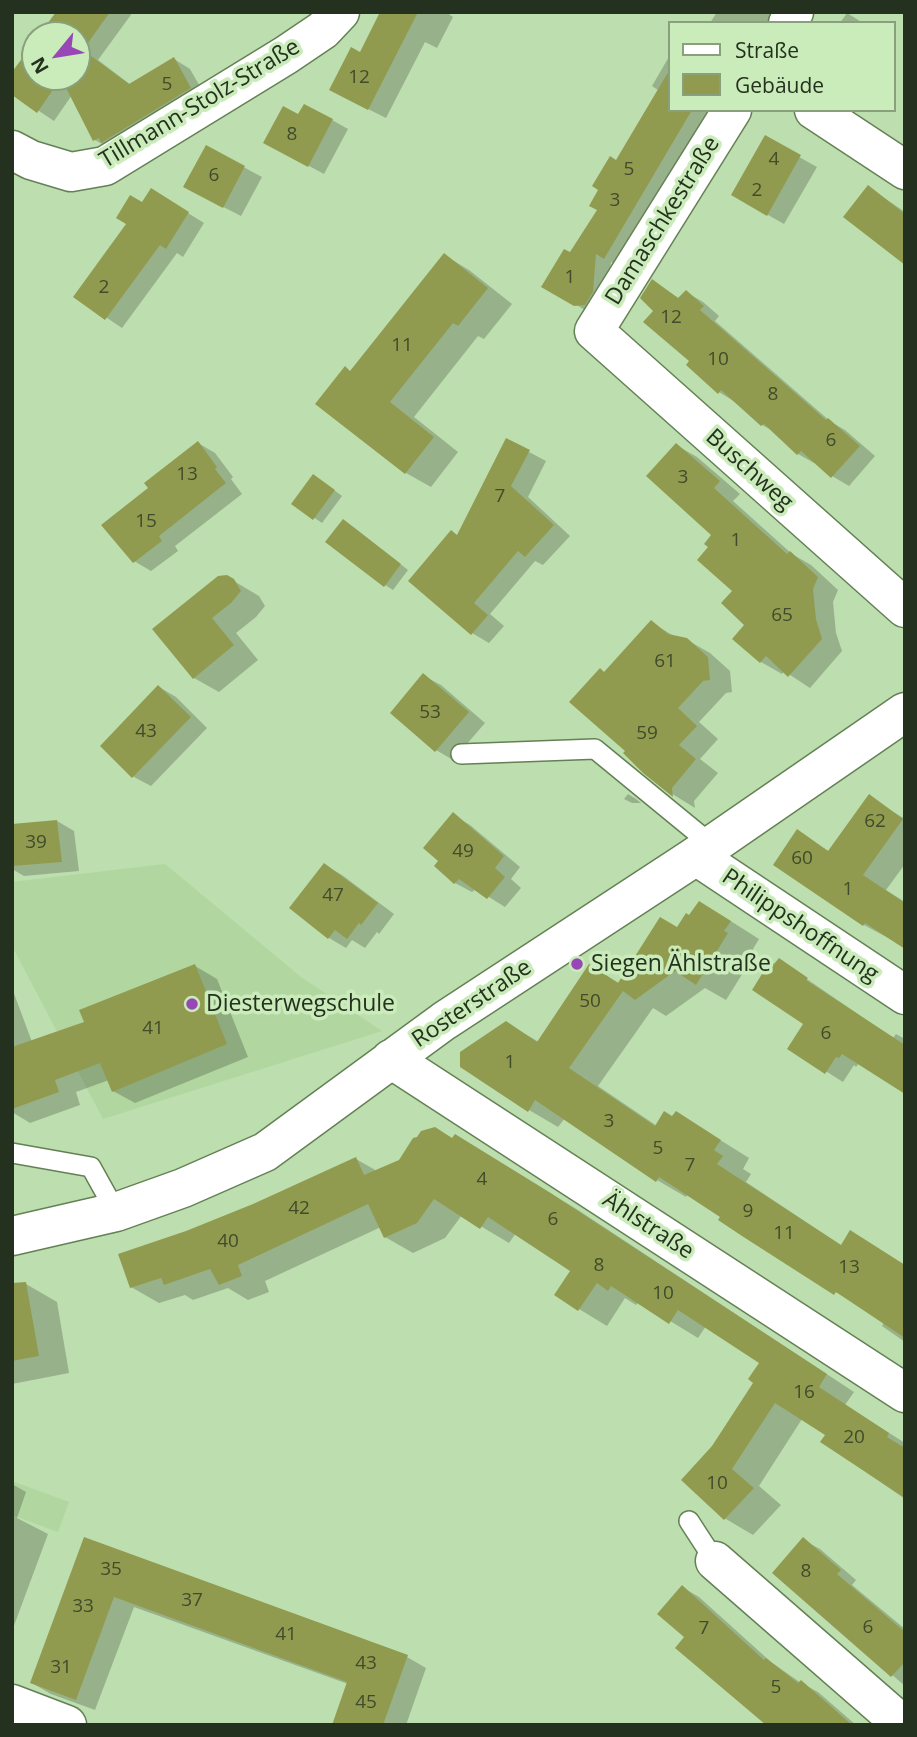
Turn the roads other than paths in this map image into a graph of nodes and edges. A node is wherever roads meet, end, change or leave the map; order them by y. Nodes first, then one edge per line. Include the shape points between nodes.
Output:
1 (340, 12) edge
2 (731, 112) edge
3 (817, 112) edge
4 (12, 149) edge
5 (905, 170) edge
6 (594, 331) joint
7 (905, 608) edge
8 (905, 712) edge
9 (461, 754) dead end
10 (704, 851) junction
11 (905, 995) edge
12 (391, 1059) junction
13 (12, 1153) edge
14 (116, 1212) junction
15 (12, 1236) edge
16 (905, 1393) edge
17 (689, 1521) dead end
18 (715, 1561) joint
19 (12, 1704) edge
20 (67, 1725) edge
21 (903, 1725) edge

1 - 4 street, Tillmann-Stolz-Straße via 286,55 105,166 71,172
2 - 6 street, Damaschkestraße
3 - 5 street
6 - 7 street, Buschweg
8 - 10 street, Rosterstraße
9 - 10 lane via 595,749
10 - 11 street, Philippshoffnung
10 - 12 street, Rosterstraße
12 - 14 street, Rosterstraße via 265,1152
12 - 16 street, Ählstraße
13 - 14 lane via 91,1167
14 - 15 street, Rosterstraße
17 - 18 lane
18 - 21 street
19 - 20 street

